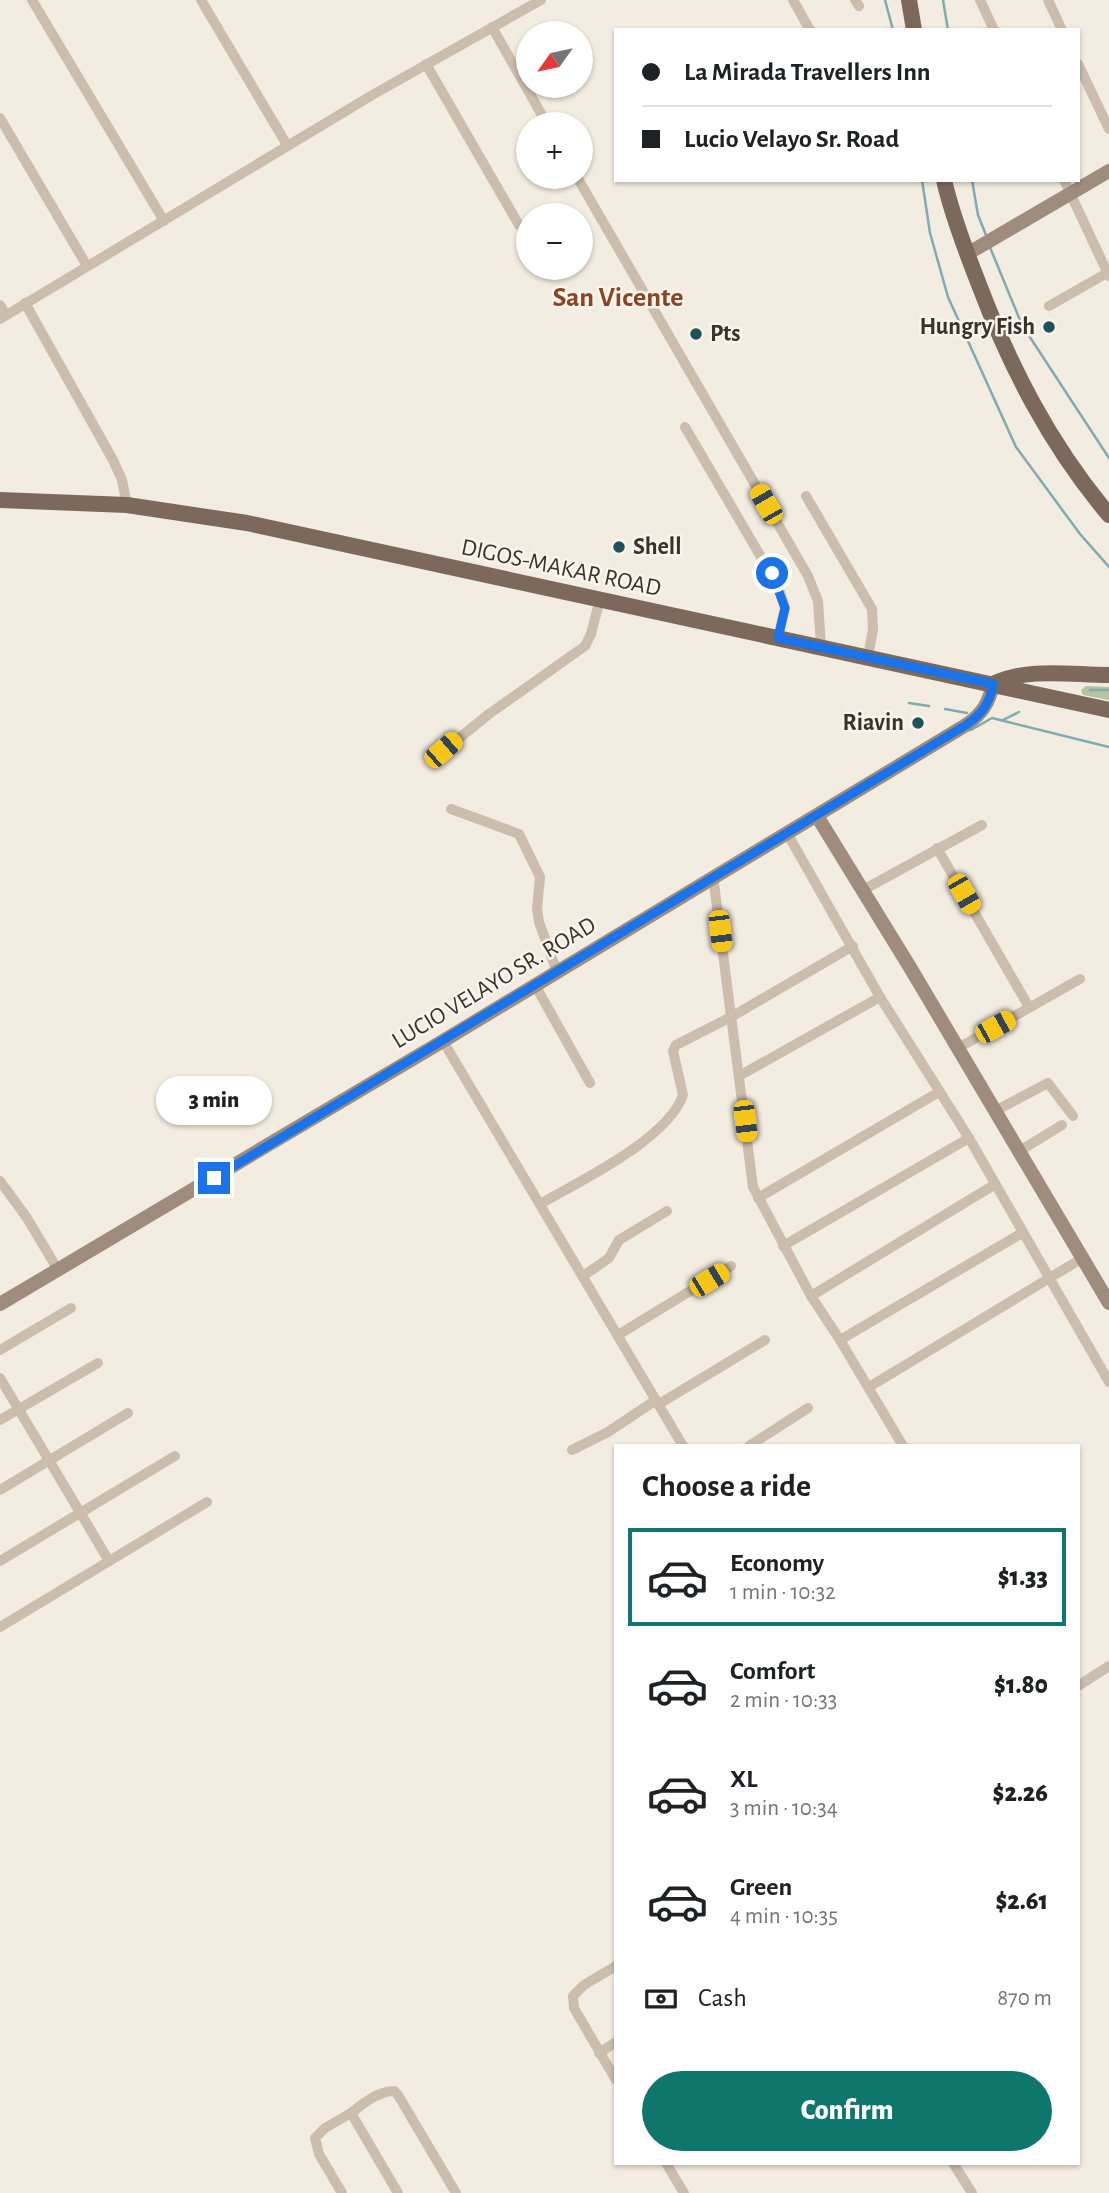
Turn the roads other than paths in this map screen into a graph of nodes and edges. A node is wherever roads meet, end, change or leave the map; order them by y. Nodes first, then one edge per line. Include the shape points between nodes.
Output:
1 (32, 0) edge
2 (201, 0) edge
3 (793, 0) edge
4 (909, 0) edge
5 (980, 0) edge
6 (1048, 0) edge
7 (538, 1) edge
8 (492, 27) junction
9 (809, 28) edge
10 (914, 28) edge
11 (993, 28) edge
12 (1061, 28) edge
13 (426, 64) junction
14 (1080, 68) edge
15 (540, 112) edge
16 (0, 118) edge
17 (1109, 129) edge
18 (287, 145) junction
19 (1109, 171) edge
20 (945, 182) edge
21 (1067, 187) edge
22 (585, 189) edge
23 (516, 220) edge
24 (164, 221) junction
25 (967, 254) junction
26 (88, 266) junction
27 (1108, 274) edge
28 (25, 303) junction
29 (0, 305) edge
30 (1049, 306) dead end
31 (3, 317) edge
32 (685, 427) dead end
33 (807, 496) dead end
34 (0, 500) edge
35 (127, 505) junction
36 (1109, 515) edge
37 (600, 599) junction
38 (778, 638) junction
39 (821, 647) junction
40 (868, 657) junction
41 (1109, 674) edge
42 (993, 684) junction
43 (1109, 710) edge
44 (432, 760) dead end
45 (451, 809) dead end
46 (817, 816) junction
47 (982, 825) dead end
48 (787, 834) junction
49 (937, 848) junction
50 (713, 876) junction
51 (863, 890) junction
52 (853, 946) junction
53 (557, 972) junction
54 (1080, 979) dead end
55 (535, 985) junction
56 (880, 997) junction
57 (1030, 1007) junction
58 (731, 1017) junction
59 (443, 1041) junction
60 (958, 1048) junction
61 (739, 1076) junction
62 (590, 1083) dead end
63 (939, 1092) junction
64 (995, 1111) junction
65 (1073, 1116) dead end
66 (1062, 1125) dead end
67 (969, 1138) junction
68 (1018, 1152) junction
69 (0, 1181) edge
70 (994, 1185) junction
71 (758, 1198) junction
72 (540, 1204) junction
73 (667, 1211) dead end
74 (1022, 1233) junction
75 (783, 1247) junction
76 (1081, 1259) junction
77 (732, 1266) dead end
78 (58, 1270) junction
79 (583, 1276) junction
80 (1050, 1277) junction
81 (811, 1296) junction
82 (1109, 1303) edge
83 (0, 1304) edge
84 (71, 1308) dead end
85 (618, 1335) junction
86 (765, 1340) dead end
87 (840, 1340) junction
88 (0, 1350) edge
89 (98, 1363) dead end
90 (0, 1378) edge
91 (1109, 1382) edge
92 (869, 1387) junction
93 (658, 1402) junction
94 (808, 1408) dead end
95 (19, 1409) junction
96 (128, 1413) dead end
97 (0, 1420) edge
98 (682, 1444) edge
99 (752, 1444) edge
100 (901, 1444) edge
101 (572, 1450) dead end
102 (175, 1456) dead end
103 (50, 1460) junction
104 (0, 1490) edge
105 (207, 1502) dead end
106 (80, 1511) junction
107 (0, 1561) edge
108 (108, 1561) junction
109 (0, 1627) edge
110 (1109, 1666) edge
111 (1080, 1685) edge
112 (614, 1967) edge
113 (614, 2043) edge
114 (599, 2053) junction
115 (614, 2077) edge
116 (351, 2113) junction
117 (667, 2165) edge
118 (954, 2165) edge
119 (342, 2193) edge
120 (398, 2193) edge
121 (456, 2193) edge
122 (684, 2193) edge
123 (972, 2193) edge

1 - 24 street
2 - 18 street
3 - 9 street
4 - 10 main road
5 - 11 street
6 - 12 street
7 - 8 street
8 - 13 street
8 - 15 street
13 - 18 street
13 - 23 street
14 - 17 street
16 - 26 street
18 - 24 street
19 - 21 main road
20 - 25 main road
21 - 25 main road
21 - 27 street
22 - 39 street via 808,576 818,601
24 - 26 street
25 - 36 main road via 1035,410 1062,455
26 - 28 street
27 - 30 street
28 - 31 street
28 - 35 street via 113,460
29 - 31 street
32 - 38 street via 778,586 785,608
33 - 40 street via 872,609
34 - 35 main road, DIGOS-MAKAR ROAD
35 - 37 main road, DIGOS-MAKAR ROAD via 247,523
37 - 38 main road, DIGOS-MAKAR ROAD
37 - 44 street via 585,646
38 - 39 main road, DIGOS-MAKAR ROAD
39 - 40 main road, DIGOS-MAKAR ROAD
40 - 42 main road, DIGOS-MAKAR ROAD
41 - 42 main road via 1024,674
42 - 43 main road, DIGOS-MAKAR ROAD
42 - 46 main road, LUCIO VELAYO SR. ROAD via 988,704 976,718
45 - 53 street via 519,834 540,877 539,922
46 - 48 main road, LUCIO VELAYO SR. ROAD
46 - 51 main road
47 - 49 street
48 - 50 main road, LUCIO VELAYO SR. ROAD
48 - 52 street
49 - 51 street
49 - 57 street
50 - 53 main road, LUCIO VELAYO SR. ROAD
50 - 58 street
51 - 60 main road
52 - 56 street
52 - 58 street
53 - 55 main road, LUCIO VELAYO SR. ROAD
54 - 57 street
55 - 59 main road, LUCIO VELAYO SR. ROAD
55 - 62 street
56 - 61 street
56 - 63 street
57 - 60 street
58 - 61 street
58 - 72 street via 674,1048 683,1095 668,1119 625,1153
59 - 72 street
59 - 78 main road, LUCIO VELAYO SR. ROAD
60 - 64 main road
61 - 71 street
63 - 67 street
63 - 71 street
64 - 65 street via 1048,1083
64 - 68 main road
66 - 68 street
67 - 70 street
67 - 75 street
68 - 76 main road
69 - 78 street
70 - 74 street
70 - 81 street
71 - 75 street
72 - 79 street
73 - 79 street via 619,1240 609,1258
74 - 80 street
74 - 87 street
75 - 81 street
76 - 80 street
76 - 82 main road
77 - 85 street
78 - 83 main road, LUCIO VELAYO SR. ROAD
79 - 85 street
80 - 91 street
80 - 92 street
81 - 87 street
84 - 88 street
85 - 93 street
86 - 93 street
87 - 92 street
89 - 95 street
90 - 95 street
92 - 100 street
93 - 98 street
93 - 101 street
94 - 99 street
95 - 97 street
95 - 103 street
96 - 103 street
102 - 106 street
103 - 104 street
103 - 106 street
105 - 108 street
106 - 107 street
106 - 108 street
108 - 109 street
110 - 111 street
112 - 114 street via 573,1996 574,2008
113 - 114 street
114 - 115 street
116 - 119 street via 315,2138
116 - 120 street
116 - 121 street via 382,2093 394,2091
117 - 122 street
118 - 123 street

